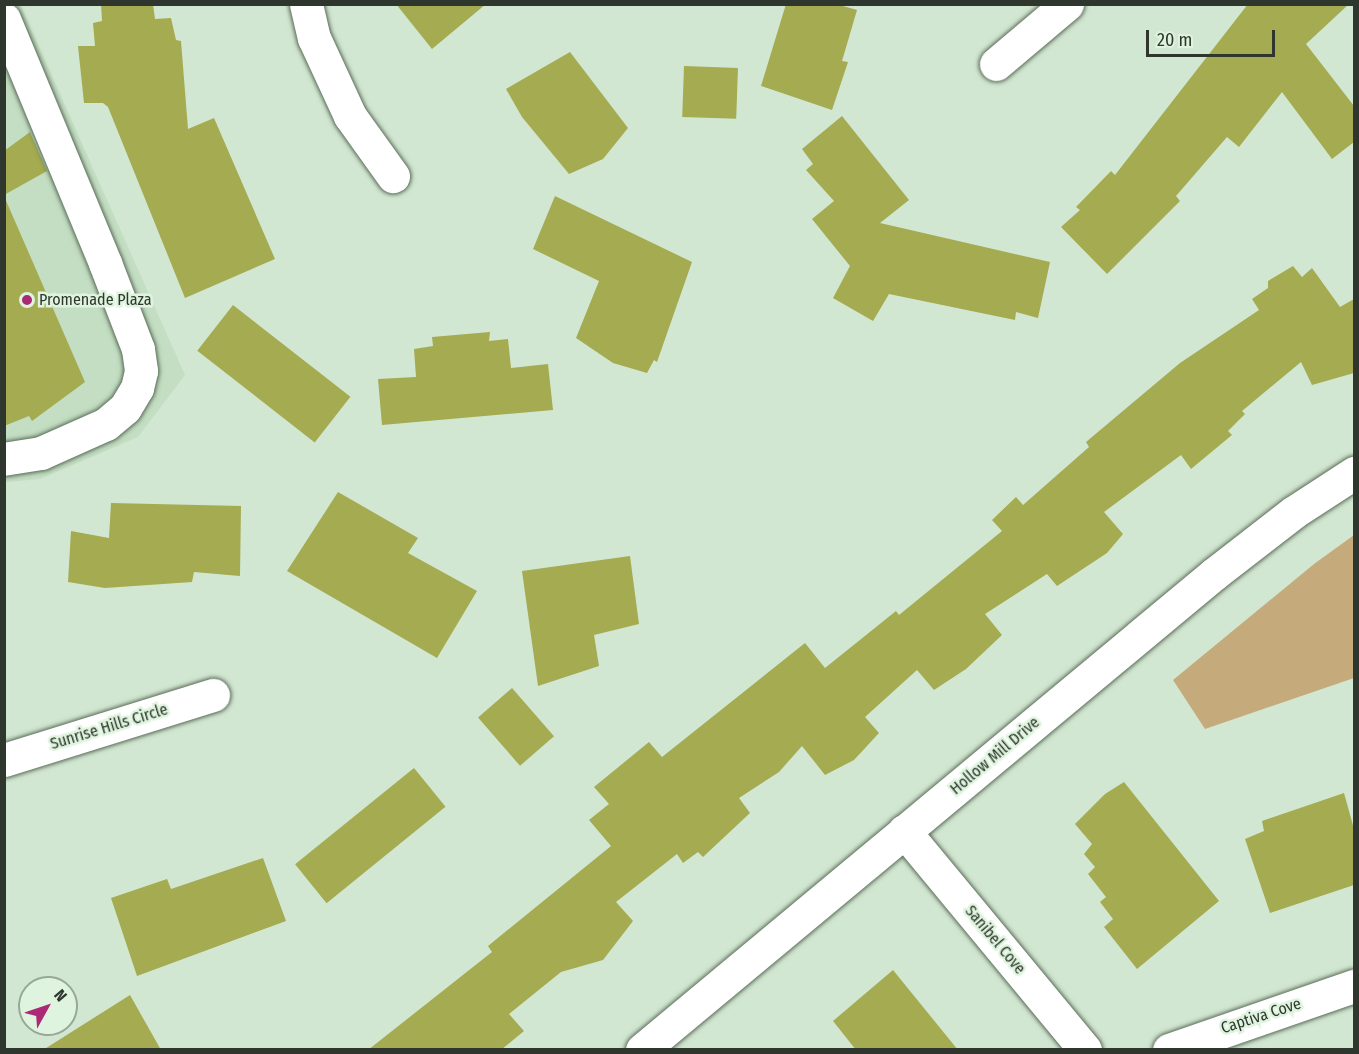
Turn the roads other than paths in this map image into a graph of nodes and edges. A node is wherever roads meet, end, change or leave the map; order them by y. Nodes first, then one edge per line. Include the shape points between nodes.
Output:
1 (306, 4) edge
2 (1067, 4) edge
3 (4, 19) edge
4 (996, 64) dead end
5 (393, 176) dead end
6 (4, 459) edge
7 (1354, 473) edge
8 (213, 695) dead end
9 (4, 760) edge
10 (904, 831) junction
11 (1354, 986) edge
12 (642, 1050) edge
13 (1085, 1050) edge
14 (1169, 1050) edge

1 - 5 street via 315,38 350,116
2 - 4 street
3 - 6 street via 105,263 138,349 141,371 137,388 125,408 106,424 41,453
7 - 10 street, Hollow Mill Drive via 1294,512 1215,574
8 - 9 street, Sunrise Hills Circle
10 - 12 street, Hollow Mill Drive
10 - 13 street, Sanibel Cove
11 - 14 street, Captiva Cove

